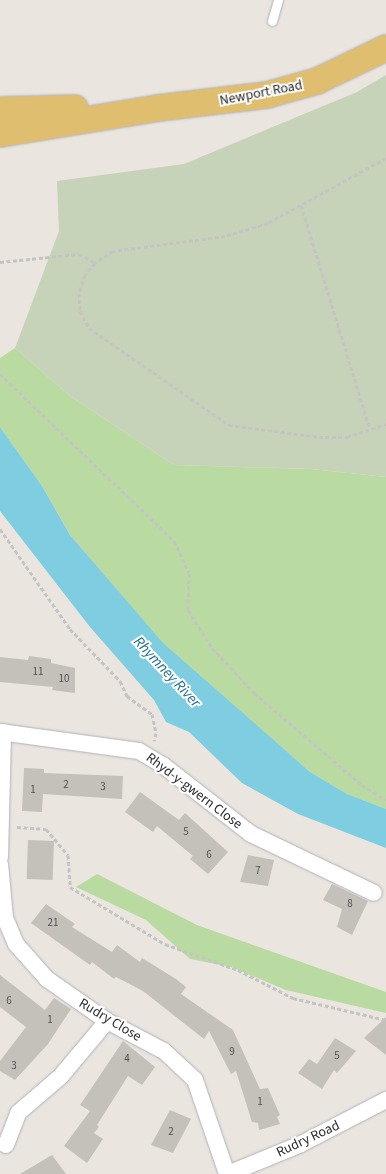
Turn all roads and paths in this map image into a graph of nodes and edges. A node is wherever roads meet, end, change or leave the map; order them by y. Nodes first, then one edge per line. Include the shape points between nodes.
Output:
1 (278, 0) edge
2 (272, 21) dead end
3 (386, 48) edge
4 (158, 108) junction
5 (0, 110) edge
6 (0, 134) edge
7 (386, 158) edge
8 (301, 205) junction
9 (0, 262) edge
10 (95, 262) junction
11 (0, 374) edge
12 (386, 424) edge
13 (370, 429) junction
14 (0, 529) edge
15 (2, 732) edge
16 (149, 757) junction
17 (386, 800) edge
18 (1, 826) edge
19 (0, 856) edge
20 (0, 864) edge
21 (374, 893) dead end
22 (3, 923) edge
23 (386, 1020) edge
24 (107, 1021) junction
25 (386, 1100) edge
26 (6, 1145) dead end
27 (227, 1174) edge

1 - 2 lane
3 - 4 main road, Newport Road via 337,73 295,88
4 - 5 main road, Newport Road
4 - 6 main road, Newport Road
7 - 8 path
8 - 10 path via 268,223 225,236 113,252
8 - 13 path
9 - 10 path via 79,254
10 - 13 path via 84,275 79,293 80,310 89,328 229,425 319,437 347,437
11 - 17 path via 174,541 189,573 188,610 212,648 254,693 362,785
12 - 13 path
14 - 16 path via 70,629 120,681 127,696 152,714 156,733
15 - 16 street, Rhyd-y-gwern Close via 97,743 139,751
15 - 18 street
16 - 21 street, Rhyd-y-gwern Close via 251,834
18 - 19 street
18 - 23 path via 46,829 68,855 70,887 165,944 238,970 293,998
20 - 22 street, Rudry Close
22 - 24 street, Rudry Close via 16,944 47,979
24 - 26 street via 61,1076 18,1113
24 - 27 street, Rudry Close via 164,1051 195,1080
25 - 27 street, Rudry Road via 301,1144

